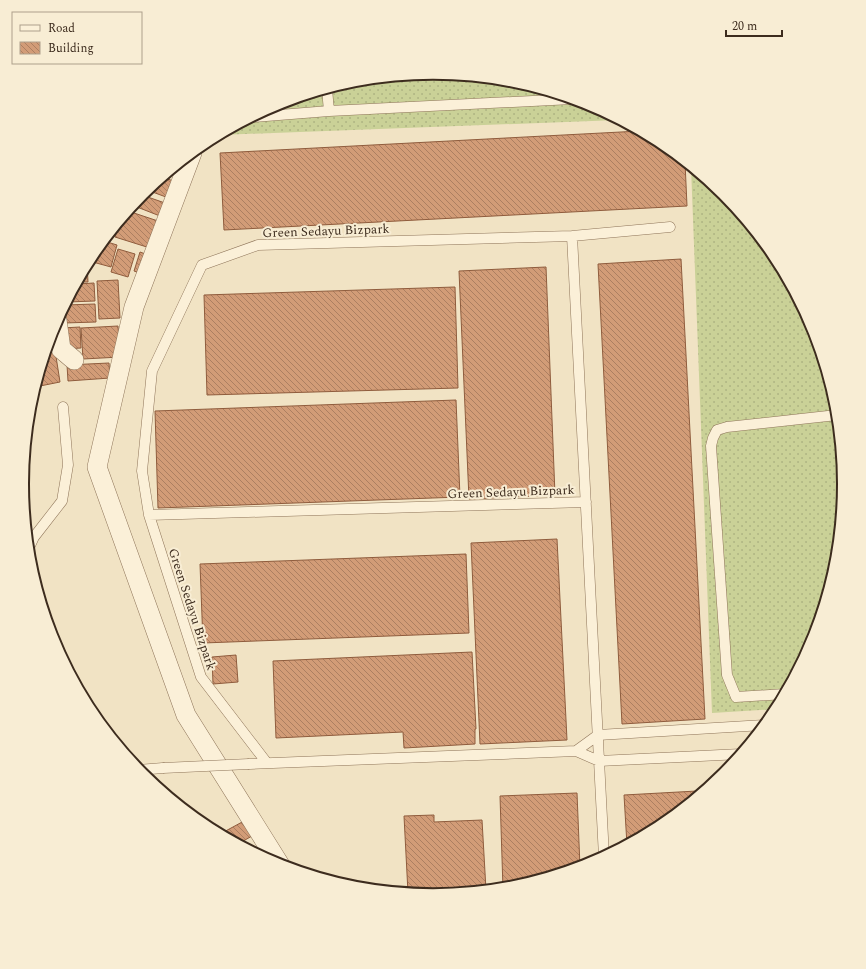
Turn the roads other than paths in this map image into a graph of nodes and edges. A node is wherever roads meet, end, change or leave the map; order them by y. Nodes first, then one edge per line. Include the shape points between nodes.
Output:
1 (327, 94) edge
2 (556, 100) edge
3 (329, 111) junction
4 (267, 116) edge
5 (188, 163) edge
6 (670, 227) dead end
7 (572, 236) junction
8 (58, 334) edge
9 (74, 360) dead end
10 (63, 407) dead end
11 (831, 416) edge
12 (586, 502) junction
13 (149, 515) junction
14 (33, 540) edge
15 (778, 694) edge
16 (757, 726) edge
17 (598, 736) junction
18 (576, 751) junction
19 (734, 754) edge
20 (599, 761) junction
21 (267, 763) junction
22 (146, 769) edge
23 (604, 851) edge
24 (275, 856) edge

1 - 3 lane
2 - 3 lane
3 - 4 lane
5 - 24 street via 134,307 97,467 186,715
6 - 7 lane, Green Sedayu Bizpark
7 - 12 lane, Green Sedayu Bizpark
7 - 13 lane, Green Sedayu Bizpark via 258,245 202,265 152,372 142,470
8 - 9 street via 60,348
10 - 14 lane via 68,465 62,501
11 - 15 lane via 727,427 717,430 713,438 727,675 736,697
12 - 13 lane, Green Sedayu Bizpark
12 - 17 lane, Green Sedayu Bizpark
13 - 21 lane, Green Sedayu Bizpark via 201,677
16 - 17 lane
17 - 18 lane
17 - 20 lane, Green Sedayu Bizpark
18 - 20 lane
18 - 21 lane
19 - 20 lane
20 - 23 lane, Green Sedayu Bizpark
21 - 22 lane, bridge

